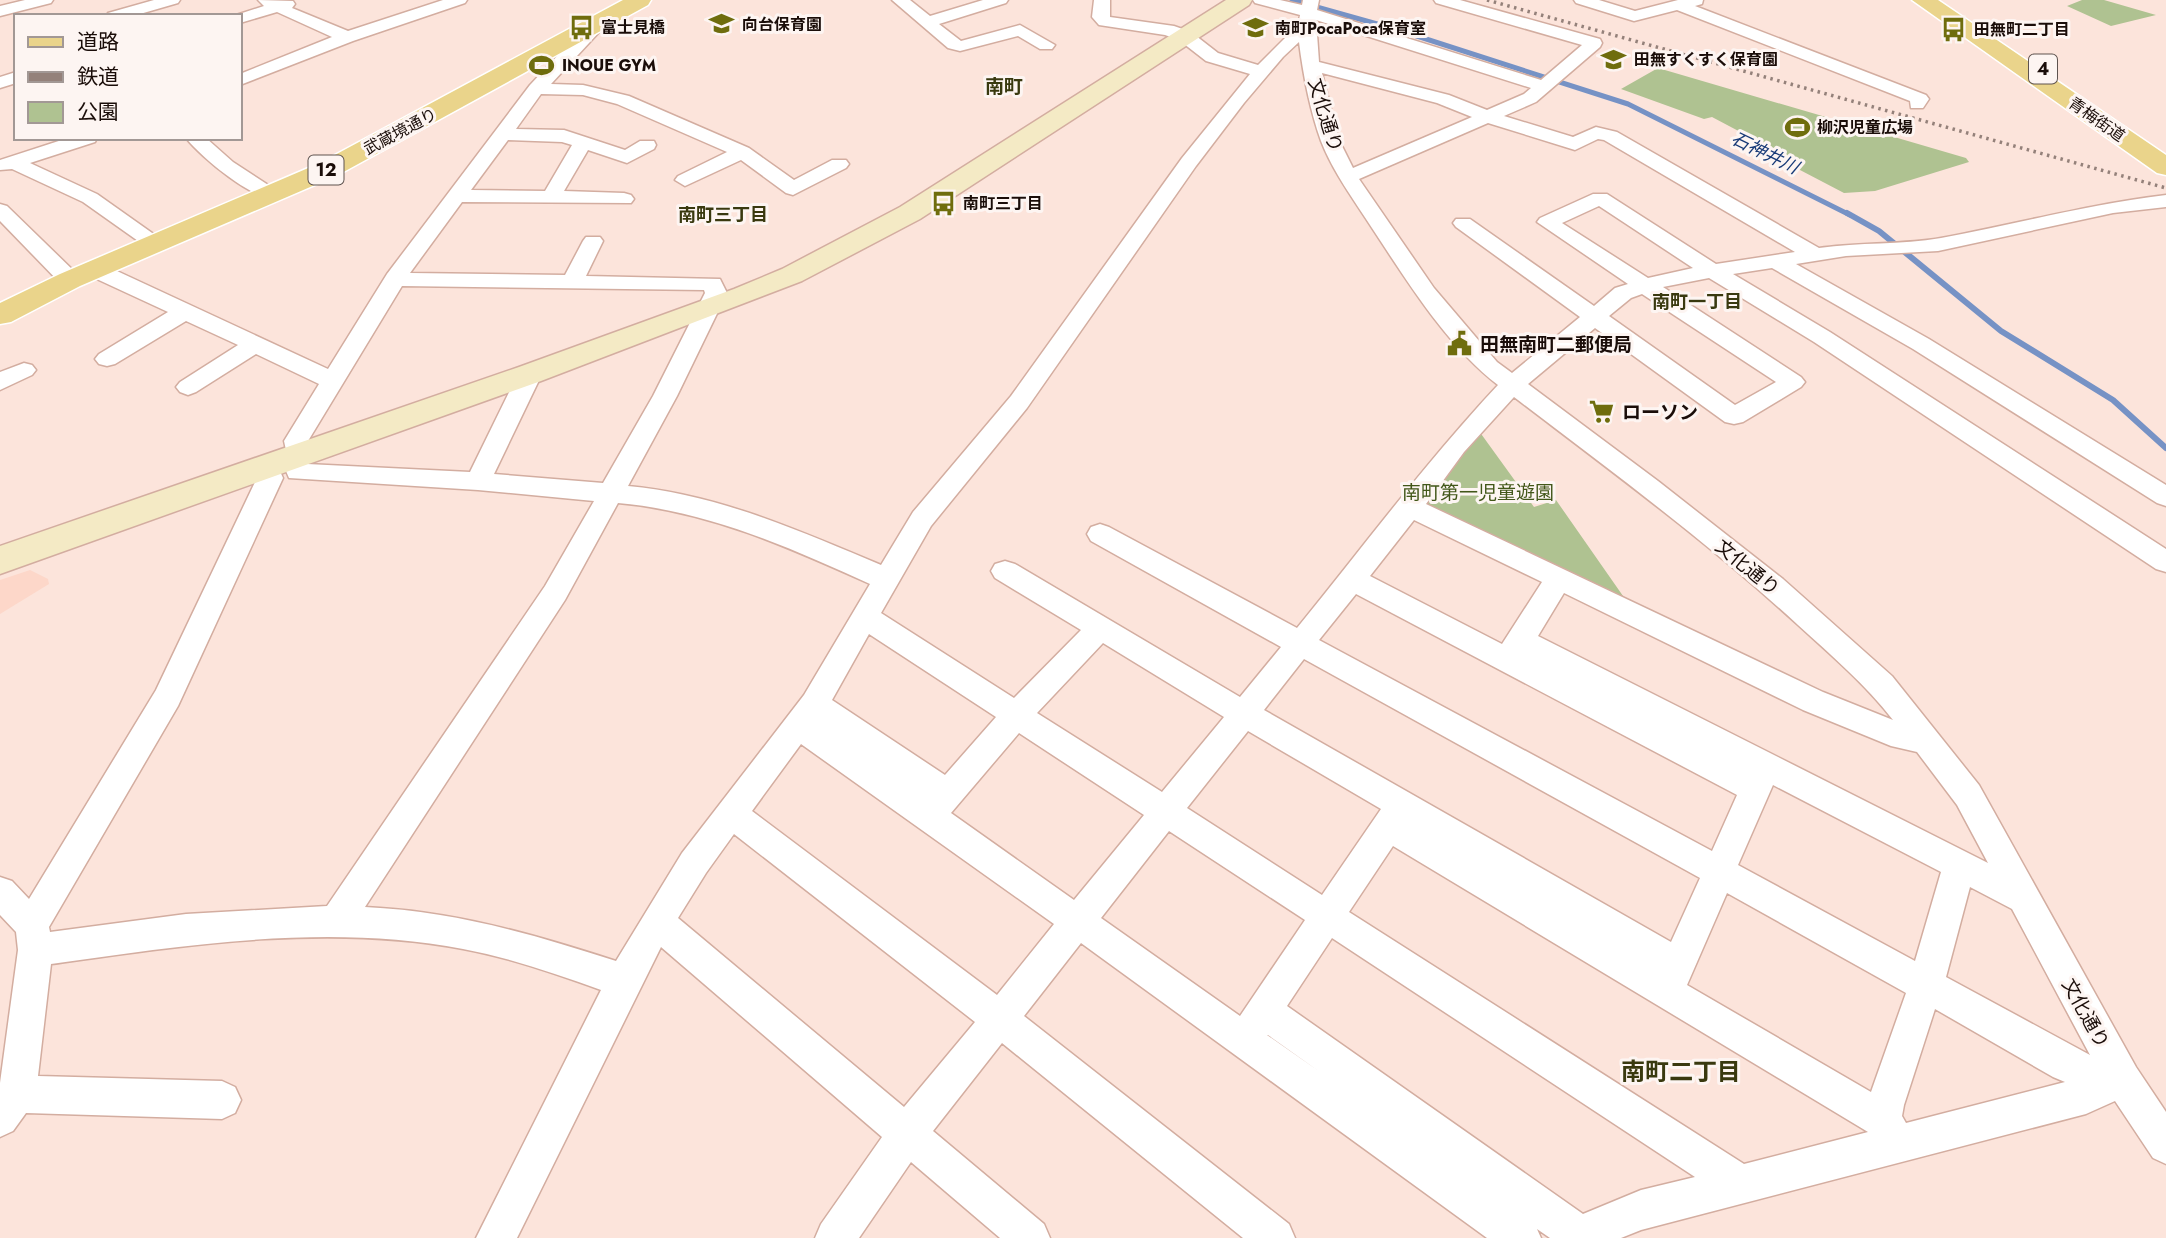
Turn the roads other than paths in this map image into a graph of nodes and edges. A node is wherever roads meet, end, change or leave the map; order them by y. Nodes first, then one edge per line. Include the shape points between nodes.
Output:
1 (45, 0) edge
2 (172, 0) edge
3 (304, 0) edge
4 (459, 0) edge
5 (640, 0) edge
6 (900, 0) edge
7 (1000, 0) edge
8 (1102, 0) edge
9 (1241, 0) edge
10 (1261, 0) edge
11 (1442, 0) edge
12 (1582, 0) edge
13 (1699, 0) edge
14 (1923, 0) edge
15 (1941, 0) edge
16 (273, 3) edge
17 (1678, 5) junction
18 (1309, 10) edge
19 (7, 13) edge
20 (121, 14) edge
21 (242, 17) edge
22 (927, 22) junction
23 (596, 25) junction
24 (1185, 36) junction
25 (347, 37) junction
26 (1046, 45) dead end
27 (1311, 65) junction
28 (1260, 71) junction
29 (242, 79) edge
30 (1543, 86) junction
31 (536, 89) junction
32 (1917, 104) dead end
33 (1489, 117) junction
34 (504, 134) junction
35 (82, 140) edge
36 (197, 140) edge
37 (583, 142) junction
38 (2151, 142) edge
39 (647, 145) dead end
40 (742, 152) junction
41 (7, 164) edge
42 (839, 164) dead end
43 (2166, 167) edge
44 (1348, 177) junction
45 (685, 180) dead end
46 (272, 194) junction
47 (458, 196) junction
48 (551, 197) junction
49 (624, 199) dead end
50 (2166, 201) edge
51 (0, 210) edge
52 (1463, 223) dead end
53 (593, 241) dead end
54 (155, 244) junction
55 (1815, 255) junction
56 (1775, 261) junction
57 (96, 270) junction
58 (1712, 271) junction
59 (395, 279) junction
60 (70, 280) junction
61 (573, 281) junction
62 (1644, 286) junction
63 (709, 307) junction
64 (186, 311) junction
65 (0, 316) edge
66 (1594, 317) junction
67 (254, 345) junction
68 (107, 359) dead end
69 (24, 370) dead end
70 (530, 374) junction
71 (333, 381) junction
72 (0, 382) edge
73 (1513, 384) junction
74 (188, 387) dead end
75 (282, 464) junction
76 (478, 481) junction
77 (612, 493) junction
78 (2166, 497) edge
79 (1410, 506) junction
80 (1100, 534) dead end
81 (0, 560) edge
82 (2166, 562) edge
83 (1005, 571) dead end
84 (886, 579) junction
85 (1351, 579) junction
86 (1559, 579) junction
87 (865, 617) junction
88 (1100, 628) junction
89 (1300, 644) junction
90 (1514, 650) junction
91 (1243, 713) junction
92 (1017, 714) junction
93 (806, 715) junction
94 (1925, 741) junction
95 (1761, 778) junction
96 (938, 804) junction
97 (1166, 811) junction
98 (731, 813) junction
99 (1395, 815) junction
100 (1959, 866) junction
101 (1719, 872) junction
102 (0, 892) edge
103 (2022, 897) junction
104 (1328, 916) junction
105 (337, 921) junction
106 (657, 922) junction
107 (1077, 923) junction
108 (33, 938) junction
109 (1672, 979) junction
110 (624, 981) junction
111 (1926, 985) junction
112 (1264, 1010) junction
113 (1000, 1019) junction
114 (1243, 1041) junction
115 (2123, 1080) junction
116 (222, 1100) dead end
117 (8, 1106) edge
118 (1890, 1132) junction
119 (907, 1135) junction
120 (2166, 1145) edge
121 (1742, 1185) junction
122 (1576, 1237) edge
123 (496, 1238) edge
124 (835, 1238) edge
125 (1030, 1238) edge
126 (1275, 1238) edge
127 (1521, 1238) edge

1 - 19 street
2 - 20 street
3 - 16 street
4 - 25 street
5 - 23 main road, 武蔵境通り / 12
6 - 22 street
7 - 22 street
8 - 24 street via 1100,17 1105,21
9 - 24 street
10 - 18 street
11 - 30 street via 1594,43
12 - 17 street via 1634,16
13 - 17 street
14 - 38 main road, 青梅街道 / 4
15 - 38 main road, 青梅街道 / 4
16 - 21 street
16 - 25 street
17 - 32 street via 1920,99
18 - 27 street, 文化通り
18 - 28 street
18 - 30 street
22 - 26 street via 960,46 1020,30
23 - 31 street
23 - 46 main road, 武蔵境通り / 12 via 329,169
24 - 28 street via 1212,57
24 - 63 street via 876,233 792,275
25 - 29 street
27 - 33 street via 1443,99
27 - 44 street, 文化通り via 1330,140
28 - 84 street via 1015,408 922,519
30 - 33 street via 1530,98
31 - 34 street
31 - 40 street via 583,90 623,100
33 - 44 street
33 - 55 street via 1575,144 1596,133 1610,136
34 - 37 street via 564,136
34 - 47 street
35 - 41 street
36 - 46 street via 226,166
37 - 39 street via 627,157
37 - 48 street
38 - 43 main road, 青梅街道 / 4
40 - 42 street via 793,189
40 - 45 street
41 - 54 street via 90,198
44 - 73 street, 文化通り via 1426,293 1489,367
46 - 54 main road, 武蔵境通り / 12
47 - 48 street
47 - 59 street
48 - 49 street
50 - 55 street via 2113,207 1938,245
51 - 60 street
52 - 66 street
53 - 61 street
54 - 57 main road, 武蔵境通り / 12
55 - 56 street
56 - 58 street
56 - 78 street via 1921,344
57 - 60 main road, 武蔵境通り / 12
57 - 64 street
58 - 62 street
58 - 62 street via 1600,198 1547,222
58 - 82 street via 1834,344
59 - 61 street
59 - 71 street
60 - 65 main road, 武蔵境通り / 12
61 - 63 street via 712,284 716,293
62 - 66 street via 1623,293
62 - 66 street via 1793,382 1734,416
63 - 70 street
63 - 77 street
64 - 67 street
64 - 68 street
66 - 73 street
67 - 71 street
67 - 74 street
69 - 72 street
70 - 75 street
70 - 76 street
71 - 75 street
73 - 79 street via 1455,446
73 - 94 street, 文化通り via 1773,586 1882,684
75 - 76 street via 299,472
75 - 81 street
75 - 108 street via 168,697
76 - 77 street
77 - 84 street via 699,507 769,529
77 - 105 street via 555,593
79 - 85 street
79 - 86 street
80 - 89 street
83 - 88 street
84 - 87 street
85 - 89 street
85 - 90 street
86 - 90 street
86 - 94 street via 1813,701 1902,737
87 - 92 street
87 - 93 street
88 - 91 street
88 - 92 street
89 - 91 street
89 - 101 street
90 - 95 street
91 - 97 street
91 - 99 street
92 - 96 street
92 - 97 street
93 - 96 street
93 - 98 street
94 - 103 street, 文化通り via 1968,795
95 - 100 street
95 - 101 street
96 - 107 street
97 - 104 street
97 - 107 street
98 - 106 street
98 - 113 street
99 - 104 street
99 - 109 street
100 - 103 street
100 - 111 street
101 - 109 street
101 - 111 street
102 - 108 street
103 - 115 street, 文化通り
104 - 112 street
104 - 121 street
105 - 108 street
105 - 110 street via 439,929 486,938
106 - 110 street
106 - 119 street
107 - 113 street
107 - 114 street
108 - 117 street
109 - 118 street
110 - 123 street
111 - 115 street via 2066,1064
111 - 118 street via 1885,1105
112 - 114 street
112 - 122 street
113 - 119 street
113 - 126 street
114 - 127 street
115 - 118 street via 2086,1095
115 - 120 street, 文化通り
116 - 117 street
118 - 121 street
119 - 124 street
119 - 125 street
121 - 122 street via 1642,1210

